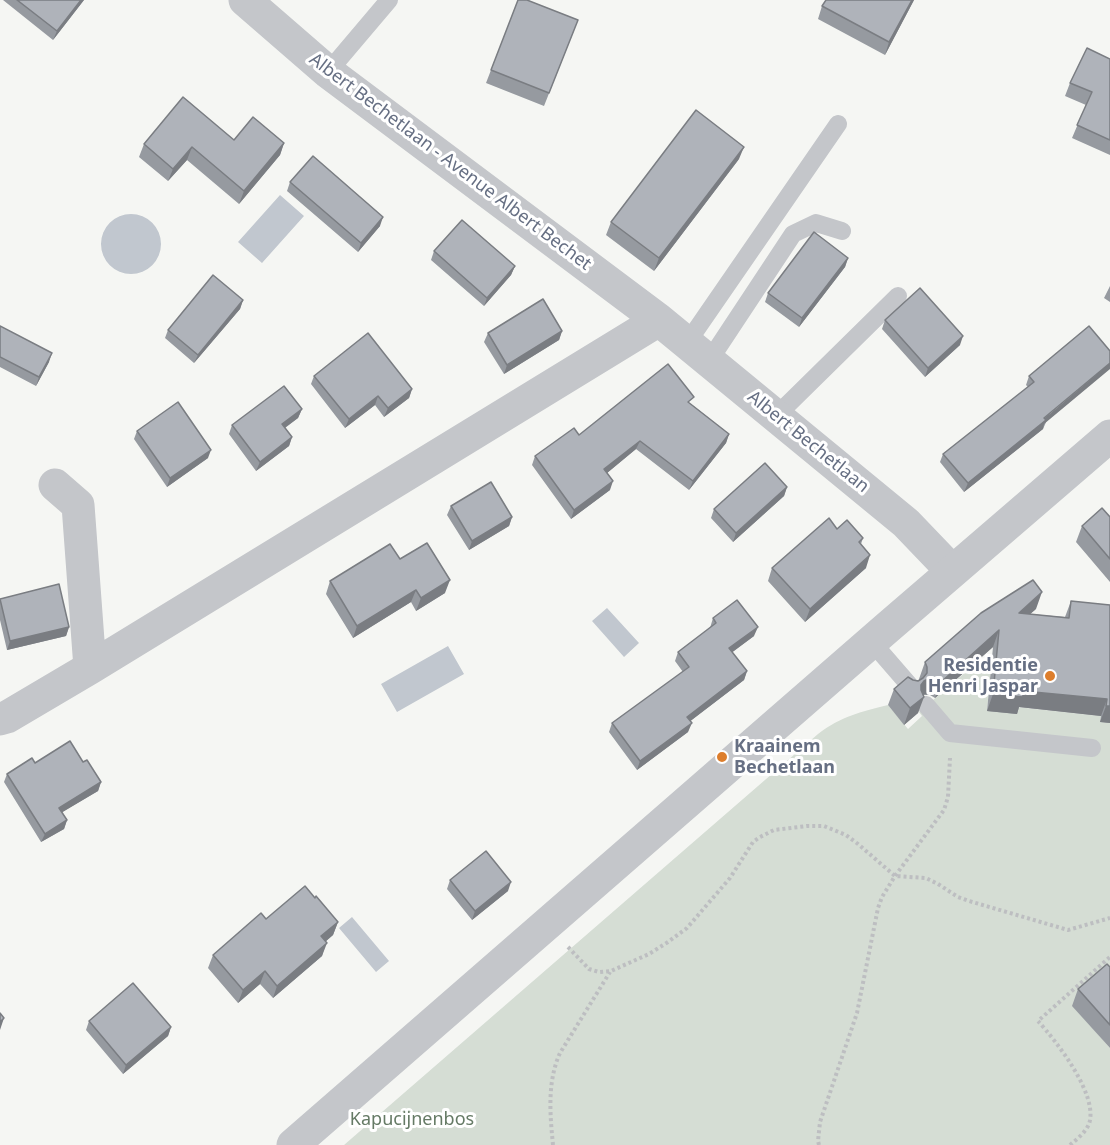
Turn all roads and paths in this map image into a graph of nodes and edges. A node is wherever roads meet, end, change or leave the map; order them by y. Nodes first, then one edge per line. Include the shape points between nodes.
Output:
1 (245, 0) edge
2 (389, 0) edge
3 (328, 72) junction
4 (838, 124) dead end
5 (842, 231) dead end
6 (898, 296) dead end
7 (659, 320) junction
8 (698, 352) junction
9 (776, 416) junction
10 (1110, 436) edge
11 (55, 485) dead end
12 (952, 571) junction
13 (871, 641) junction
14 (90, 668) junction
15 (910, 686) edge
16 (926, 705) edge
17 (0, 719) edge
18 (950, 733) junction
19 (1092, 748) dead end
20 (895, 876) junction
21 (1110, 918) edge
22 (547, 923) junction
23 (1110, 957) edge
24 (610, 971) junction
25 (293, 1145) edge
26 (553, 1145) edge
27 (819, 1145) edge
28 (1070, 1145) edge

1 - 3 street, Albert Bechetlaan - Avenue Albert Bechet
2 - 3 lane
3 - 7 street, Albert Bechetlaan - Avenue Albert Bechet
4 - 8 lane
5 - 8 lane via 816,223 793,234
6 - 9 lane
7 - 8 street, Albert Bechetlaan
7 - 14 street
8 - 9 street, Albert Bechetlaan
9 - 12 street, Albert Bechetlaan via 906,523
10 - 12 street
11 - 14 street via 78,505
12 - 13 street
13 - 15 lane
13 - 22 street
14 - 17 street
16 - 18 lane
18 - 19 lane
18 - 20 path via 947,803
20 - 21 path via 926,878 958,897 1068,930
20 - 24 path via 846,835 831,828 813,825 774,830 753,842 730,878 687,928 649,954
20 - 27 path via 878,908 857,1013 820,1122
22 - 24 path via 589,969
22 - 25 street
23 - 28 path via 1038,1020 1072,1066 1086,1095 1088,1126
24 - 26 path via 555,1065 550,1098

